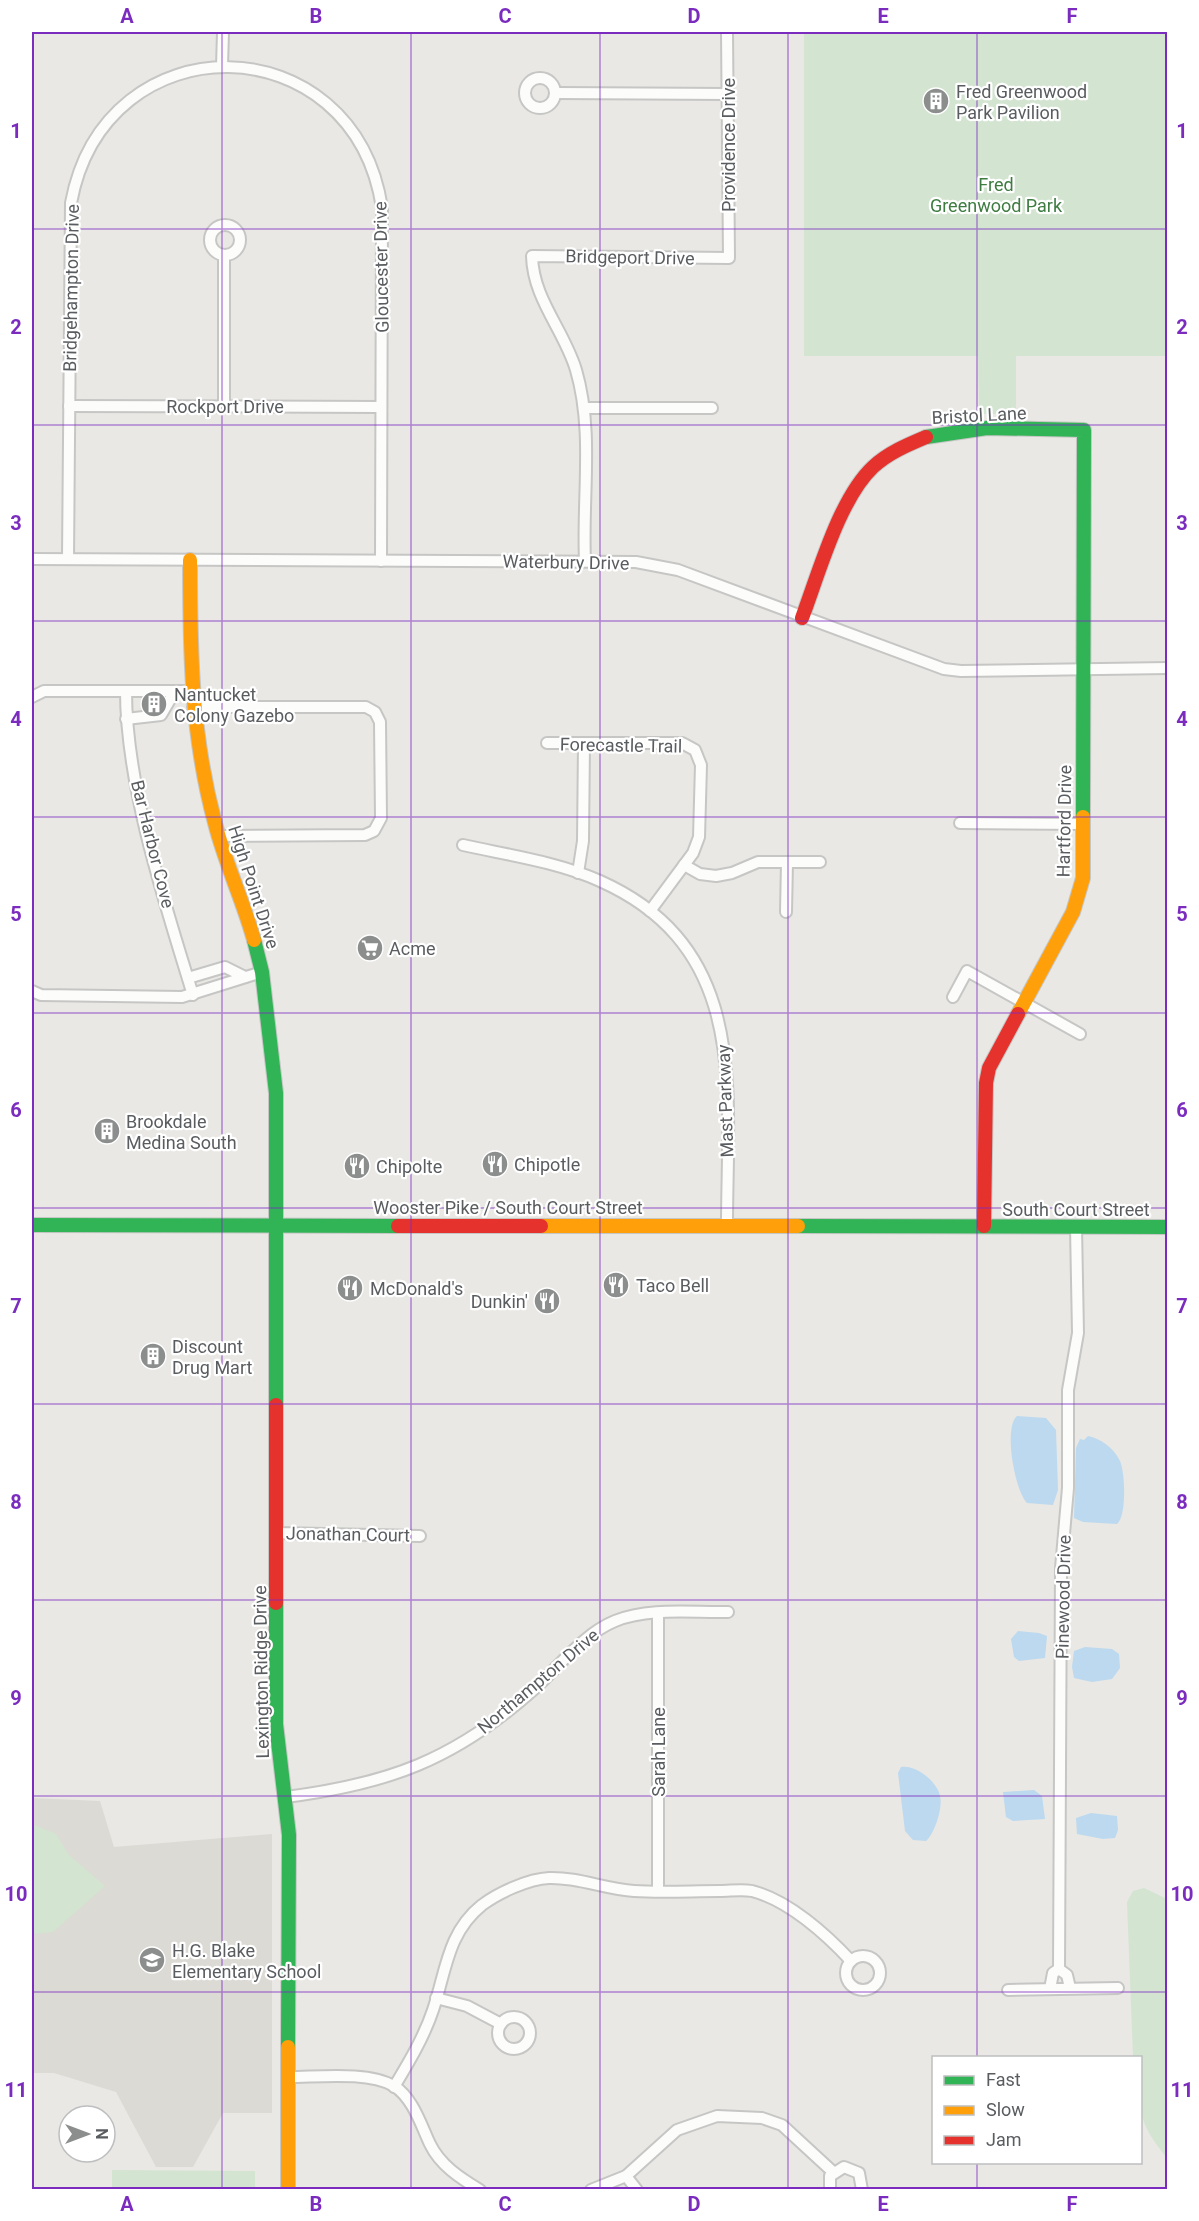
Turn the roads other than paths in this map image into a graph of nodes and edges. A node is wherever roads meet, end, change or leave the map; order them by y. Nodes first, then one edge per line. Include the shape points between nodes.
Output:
1 (223, 32) edge
2 (728, 32) edge
3 (222, 66) junction
4 (556, 93) dead end
5 (728, 94) junction
6 (224, 256) dead end
7 (729, 258) joint
8 (69, 406) junction
9 (224, 406) junction
10 (381, 407) junction
11 (585, 408) junction
12 (712, 408) dead end
13 (1084, 430) joint
14 (32, 559) edge
15 (68, 559) junction
16 (190, 560) junction
17 (381, 561) junction
18 (585, 561) junction
19 (801, 618) junction
20 (1167, 668) edge
21 (1083, 669) junction
22 (126, 691) junction
23 (175, 691) junction
24 (192, 691) junction
25 (32, 697) edge
26 (193, 707) junction
27 (126, 719) junction
28 (547, 743) dead end
29 (584, 743) junction
30 (960, 824) dead end
31 (1084, 824) junction
32 (218, 836) junction
33 (463, 845) dead end
34 (788, 862) junction
35 (820, 862) dead end
36 (684, 865) junction
37 (578, 873) junction
38 (650, 911) junction
39 (786, 912) dead end
40 (262, 972) junction
41 (245, 977) junction
42 (188, 978) junction
43 (32, 991) edge
44 (193, 995) junction
45 (953, 997) dead end
46 (1023, 1002) junction
47 (1080, 1034) dead end
48 (32, 1225) edge
49 (278, 1226) junction
50 (727, 1226) junction
51 (984, 1226) junction
52 (1076, 1227) junction
53 (1167, 1227) edge
54 (277, 1533) junction
55 (420, 1536) dead end
56 (729, 1612) dead end
57 (658, 1613) junction
58 (286, 1797) junction
59 (658, 1891) junction
60 (851, 1961) dead end
61 (1059, 1969) junction
62 (1070, 1988) junction
63 (1118, 1988) dead end
64 (1050, 1989) junction
65 (1008, 1990) dead end
66 (436, 1998) junction
67 (501, 2025) dead end
68 (289, 2077) junction
69 (394, 2087) junction
70 (833, 2172) junction
71 (626, 2176) junction
72 (288, 2190) edge
73 (480, 2190) edge
74 (591, 2190) edge
75 (637, 2190) edge
76 (830, 2190) edge
77 (861, 2190) edge

1 - 3 street
2 - 5 street, Providence Drive
3 - 8 street, Bridgehampton Drive via 173,75 139,93 98,132 80,166 71,203
3 - 10 street, Gloucester Drive via 261,70 307,89 344,119 367,153 380,189 382,208
4 - 5 street
5 - 7 street, Providence Drive
6 - 9 street
7 - 11 street, Bridgeport Drive via 532,256 538,288 571,356
8 - 9 street, Rockport Drive
8 - 15 street, Bridgehampton Drive
9 - 10 street, Rockport Drive
10 - 17 street, Gloucester Drive
11 - 12 street
11 - 18 street
13 - 19 street, Bristol Lane via 953,431 918,438 887,454 851,493
13 - 21 street, Hartford Drive
14 - 15 street, Waterbury Drive
15 - 16 street, Waterbury Drive
16 - 17 street, Waterbury Drive
16 - 24 street, High Point Drive
17 - 18 street, Waterbury Drive
18 - 19 street, Waterbury Drive via 636,562 678,570
19 - 21 street, Waterbury Drive via 944,669
20 - 21 street, Waterbury Drive
21 - 31 street, Hartford Drive
22 - 23 street
22 - 25 street via 44,691
22 - 27 street, Bar Harbor Cove
23 - 24 street
23 - 27 street via 161,715
24 - 26 street, High Point Drive
26 - 32 street, High Point Drive via 202,771
26 - 32 street via 366,707 375,712 380,722 381,818 375,831 365,835
27 - 42 street, Bar Harbor Cove via 145,822
28 - 29 street, Forecastle Trail
29 - 36 street, Forecastle Trail via 682,743 695,750 701,765 700,830 697,845
29 - 37 street via 583,841
30 - 31 street
31 - 46 street, Hartford Drive via 1081,893
32 - 40 street, High Point Drive
33 - 37 street, Mast Parkway
34 - 35 street
34 - 36 street via 754,863 716,876 700,874
34 - 39 street
36 - 38 street, Forecastle Trail
37 - 38 street, Mast Parkway via 619,890
38 - 50 street, Mast Parkway via 692,958 720,1021 727,1071
40 - 41 street
40 - 49 street, High Point Drive via 276,1093
41 - 42 street via 225,967
41 - 44 street
42 - 44 street, Bar Harbor Cove
43 - 44 street via 41,995
45 - 46 street via 967,971
46 - 47 street
46 - 51 street, Hartford Drive via 994,1055 986,1083
48 - 49 street, Wooster Pike / South Court Street
49 - 50 street, Wooster Pike / South Court Street
49 - 54 street, Lexington Ridge Drive
50 - 51 street, Wooster Pike / South Court Street
51 - 52 street, South Court Street
52 - 53 street, South Court Street
52 - 61 street, Pinewood Drive via 1078,1333 1068,1390 1068,1488 1061,1568
54 - 55 street, Jonathan Court
54 - 58 street, Lexington Ridge Drive via 276,1724
56 - 57 street, Northampton Drive
57 - 58 street, Northampton Drive via 627,1617 602,1627 488,1726 432,1761 343,1789
57 - 59 street, Sarah Lane
58 - 68 street, Lexington Ridge Drive
59 - 60 street via 750,1891 770,1898 838,1946
59 - 66 street via 631,1891 587,1880 546,1878 508,1890 482,1906 460,1930 444,1963
61 - 62 street via 1067,1975
61 - 64 street, Pinewood Drive via 1053,1973
62 - 63 street
62 - 64 street
64 - 65 street
66 - 67 street via 467,2006
66 - 69 street via 420,2044
68 - 69 street via 356,2077
68 - 72 street, Lexington Ridge Drive
69 - 73 street via 420,2117 430,2145 441,2159 456,2176
70 - 71 street via 782,2125 741,2115 717,2116 677,2130
70 - 76 street
70 - 77 street via 844,2167 855,2169 862,2179
71 - 74 street
71 - 75 street

